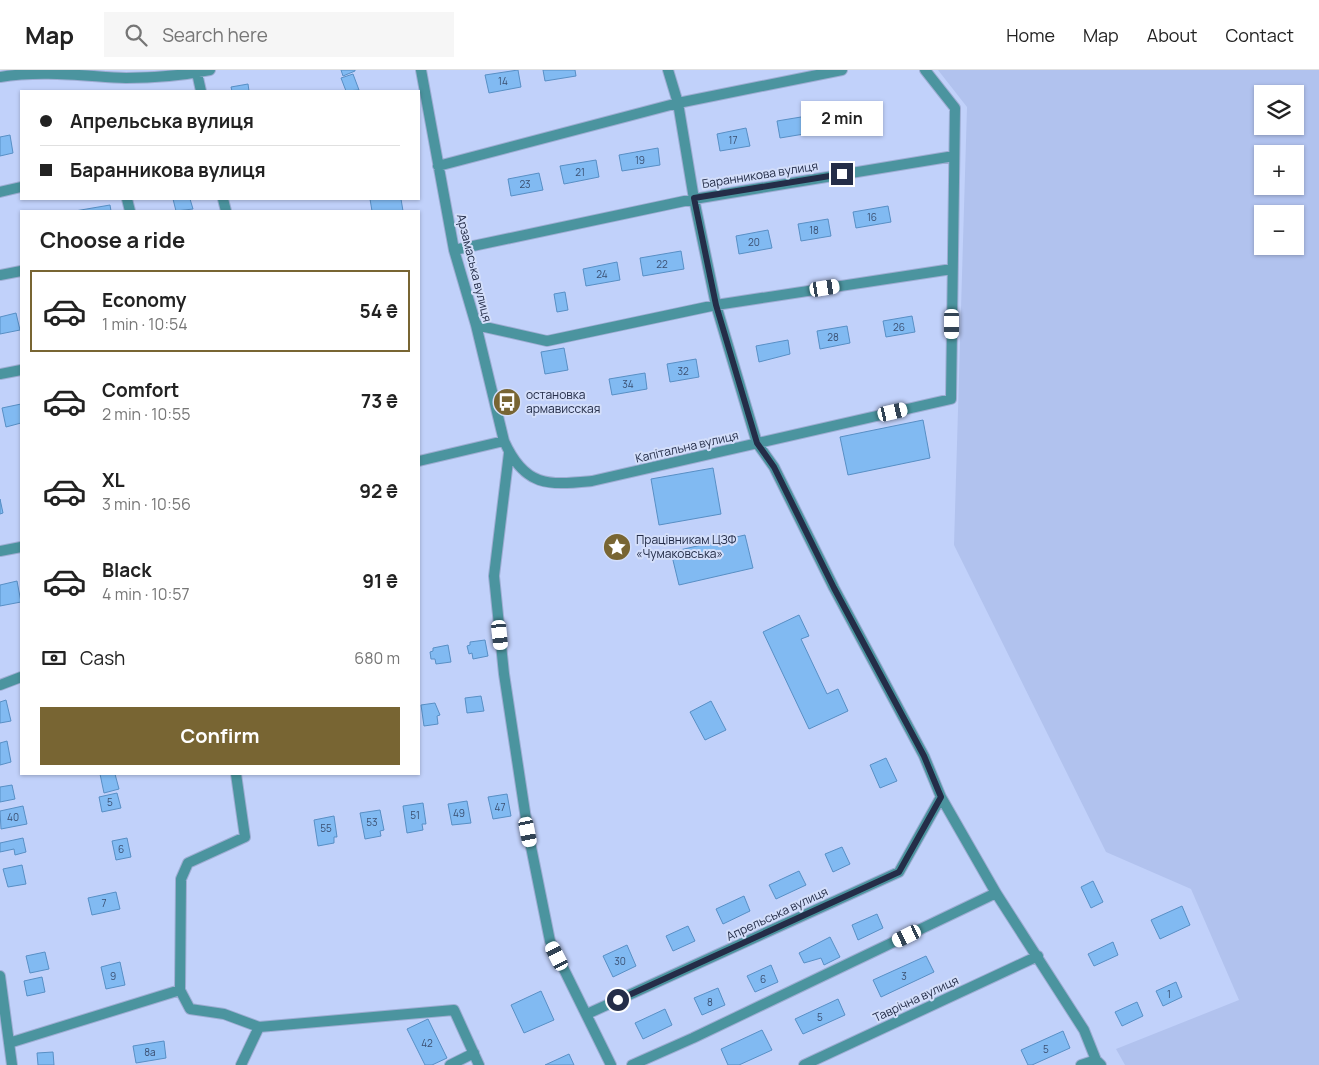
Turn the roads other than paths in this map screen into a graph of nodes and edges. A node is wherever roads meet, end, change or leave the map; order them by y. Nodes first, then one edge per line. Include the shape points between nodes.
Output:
1 (210, 70) edge
2 (421, 70) edge
3 (668, 70) edge
4 (842, 70) edge
5 (925, 70) edge
6 (17, 72) edge
7 (197, 73) junction
8 (0, 77) edge
9 (201, 90) edge
10 (678, 103) junction
11 (954, 156) junction
12 (438, 166) junction
13 (20, 187) edge
14 (0, 192) edge
15 (694, 198) junction
16 (454, 250) junction
17 (952, 269) junction
18 (20, 271) edge
19 (0, 275) edge
20 (716, 305) junction
21 (476, 325) junction
22 (20, 370) edge
23 (0, 374) edge
24 (504, 441) junction
25 (757, 443) junction
26 (509, 453) junction
27 (420, 461) edge
28 (20, 547) edge
29 (0, 551) edge
30 (20, 677) edge
31 (0, 685) edge
32 (236, 775) edge
33 (941, 797) junction
34 (996, 893) junction
35 (1038, 956) junction
36 (0, 976) edge
37 (180, 990) junction
38 (587, 1014) junction
39 (259, 1027) junction
40 (9, 1042) junction
41 (474, 1053) junction
42 (1099, 1062) edge
43 (12, 1065) edge
44 (241, 1065) edge
45 (450, 1065) edge
46 (479, 1065) edge
47 (611, 1065) edge
48 (632, 1065) edge
49 (804, 1065) edge
50 (1081, 1065) edge

1 - 7 street
2 - 12 street, Арзамаська вулиця
3 - 10 street
4 - 10 street
5 - 11 street via 955,108
6 - 7 street via 129,78
6 - 8 street
7 - 9 street
10 - 12 street
10 - 15 street
11 - 15 street, Баранникова вулиця
11 - 17 street
12 - 16 street, Арзамаська вулиця
13 - 14 street
15 - 16 street, Баранникова вулиця
15 - 20 street
16 - 21 street, Арзамаська вулиця
17 - 20 street
17 - 25 street, Капітальна вулиця via 951,399
18 - 19 street
20 - 21 street via 547,341
20 - 25 street
21 - 24 street, Арзамаська вулиця
22 - 23 street
24 - 26 street, Капітальна вулиця
24 - 27 street
25 - 26 street, Капітальна вулиця via 592,481 551,485 538,481
25 - 33 street via 774,467 924,756
26 - 38 street via 494,576 504,674 528,832 550,941
28 - 29 street
30 - 31 street
32 - 37 street via 245,837 188,863 181,879
33 - 34 street
33 - 38 street, Апрельська вулиця via 899,872
34 - 35 street
34 - 48 street
35 - 42 street via 1084,1030
35 - 49 street, Таврічна вулиця
36 - 40 street
37 - 39 street via 190,1009 224,1014
37 - 40 street
38 - 47 street
39 - 41 street via 454,1010
39 - 44 street
40 - 43 street
41 - 45 street
41 - 46 street
42 - 50 street

